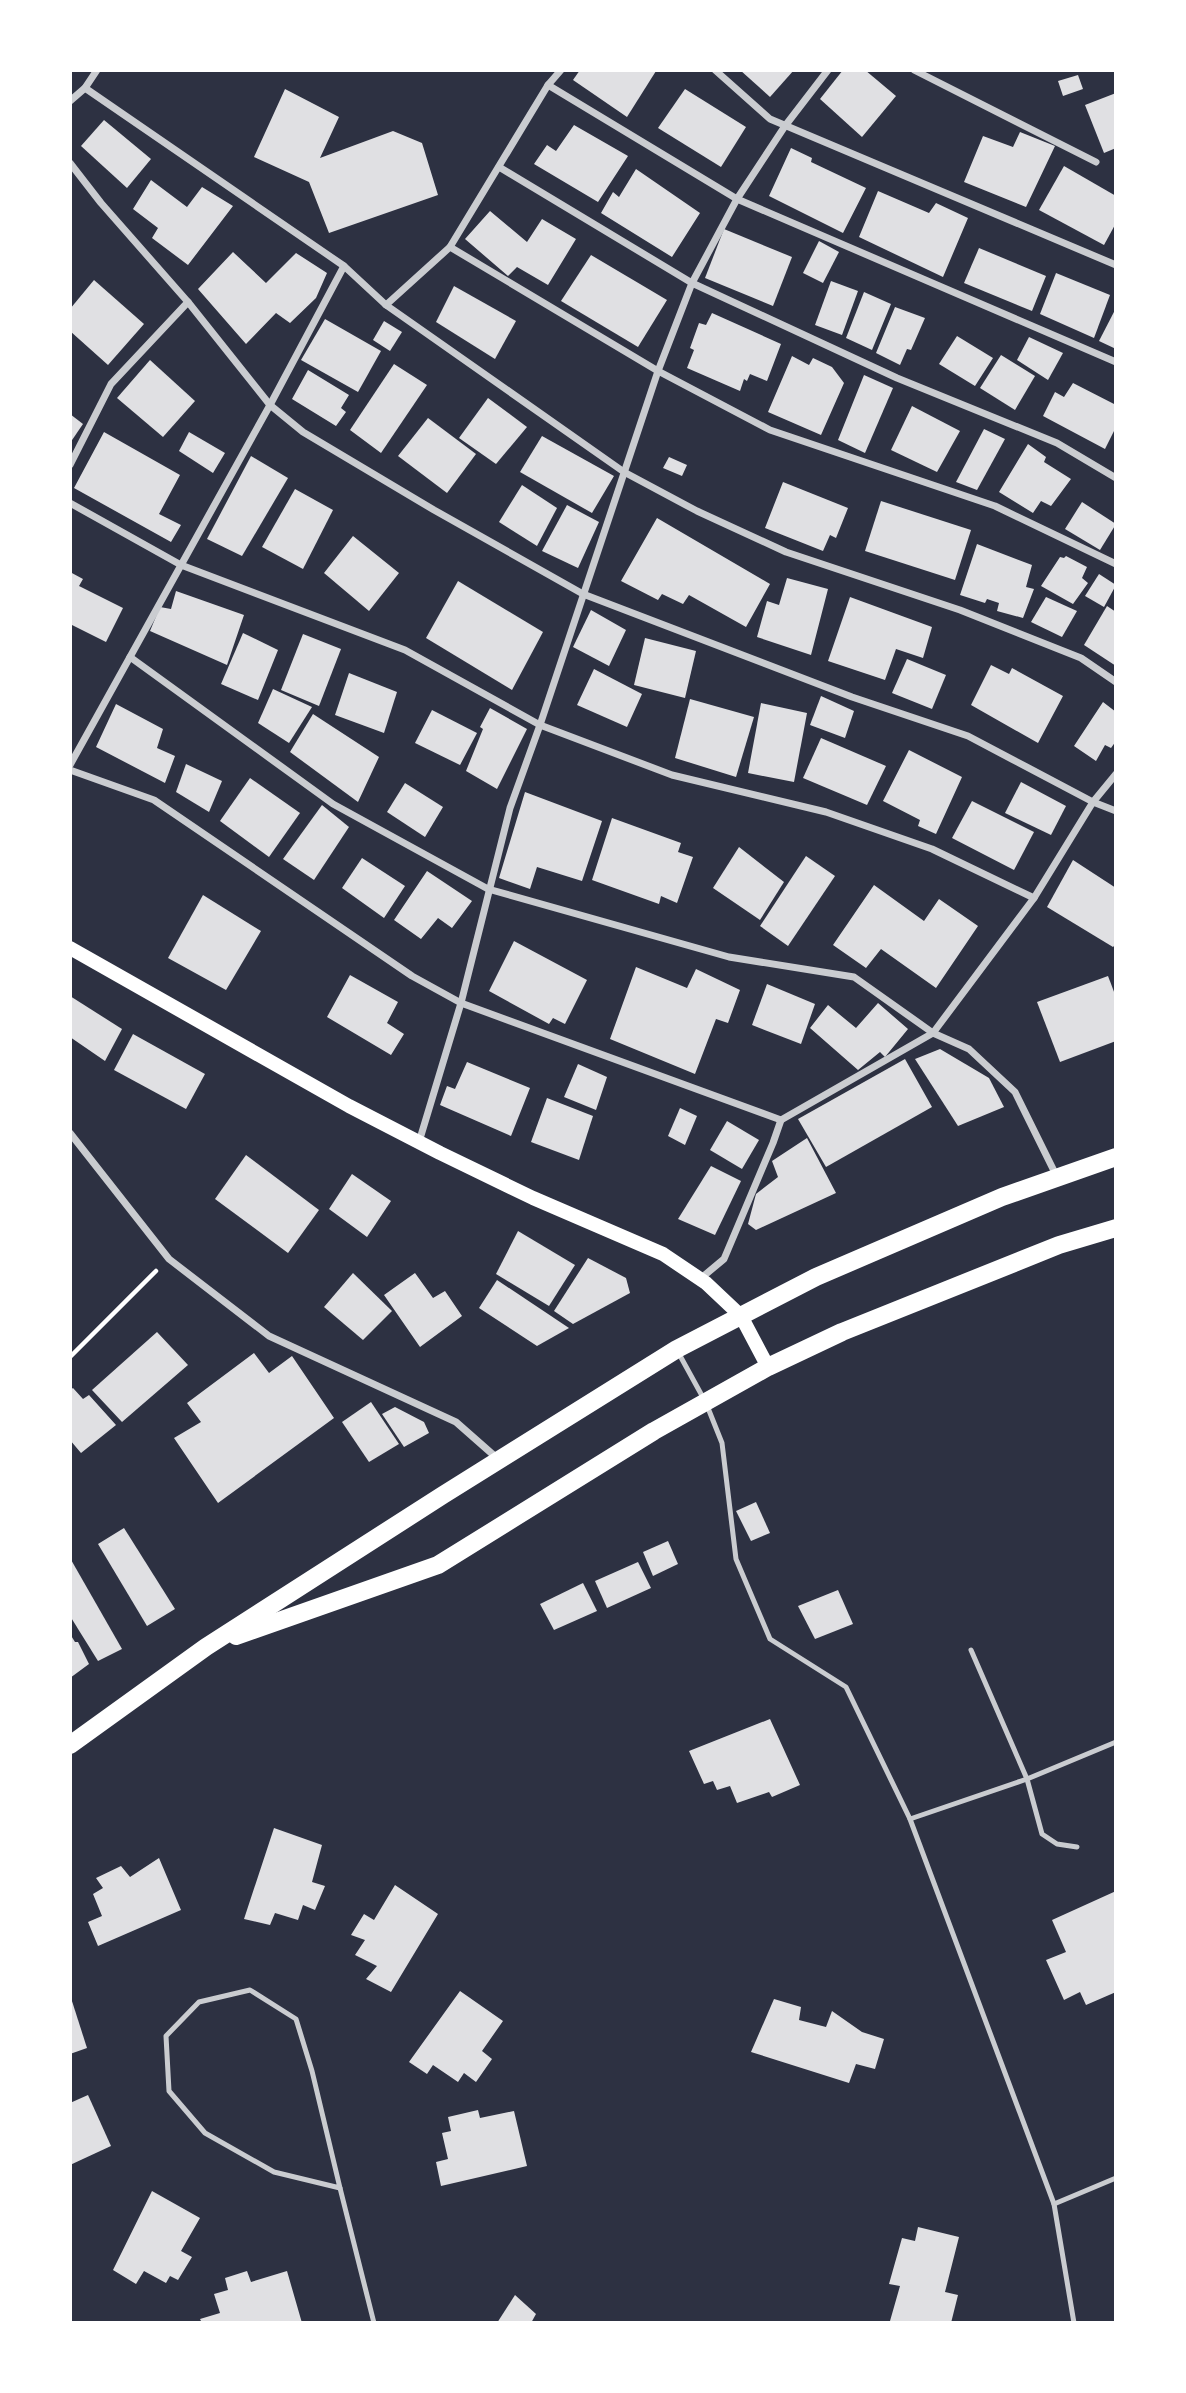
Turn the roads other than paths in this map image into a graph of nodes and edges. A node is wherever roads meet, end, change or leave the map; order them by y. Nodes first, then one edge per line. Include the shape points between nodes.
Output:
1 (97, 70) edge
2 (561, 70) edge
3 (715, 70) edge
4 (828, 70) edge
5 (914, 70) edge
6 (548, 85) junction
7 (85, 88) junction
8 (70, 101) edge
9 (785, 126) junction
10 (1096, 162) dead end
11 (70, 163) edge
12 (499, 167) junction
13 (737, 199) junction
14 (450, 247) junction
15 (1116, 265) edge
16 (344, 266) junction
17 (692, 282) junction
18 (187, 302) junction
19 (386, 305) junction
20 (1116, 362) edge
21 (658, 371) junction
22 (270, 405) junction
23 (70, 466) edge
24 (624, 472) junction
25 (1116, 478) edge
26 (70, 503) edge
27 (1116, 564) edge
28 (181, 565) junction
29 (583, 594) junction
30 (130, 657) junction
31 (1116, 682) edge
32 (540, 724) junction
33 (70, 768) edge
34 (1116, 774) edge
35 (1093, 802) junction
36 (1116, 811) edge
37 (488, 889) junction
38 (1034, 898) junction
39 (70, 948) edge
40 (461, 1003) junction
41 (933, 1033) junction
42 (780, 1120) junction
43 (70, 1133) edge
44 (419, 1142) junction
45 (1116, 1157) edge
46 (1058, 1177) junction
47 (1116, 1228) edge
48 (700, 1280) junction
49 (741, 1316) junction
50 (677, 1349) junction
51 (768, 1367) junction
52 (706, 1403) junction
53 (498, 1460) junction
54 (206, 1647) junction
55 (971, 1650) dead end
56 (1116, 1742) edge
57 (70, 1745) edge
58 (1027, 1779) junction
59 (910, 1819) junction
60 (1077, 1847) dead end
61 (1116, 2178) edge
62 (340, 2188) junction
63 (1054, 2204) junction
64 (374, 2323) edge
65 (1074, 2323) edge

1 - 7 street
2 - 6 street
3 - 9 street via 769,119
4 - 9 street
5 - 10 street
6 - 12 street
6 - 13 street
7 - 8 street
7 - 16 street
9 - 13 street
9 - 15 street
11 - 18 street
12 - 14 street
12 - 17 street
13 - 17 street
13 - 20 street
14 - 19 street
14 - 21 street
16 - 19 street
16 - 22 street
17 - 21 street
17 - 25 street via 897,378 1057,443
18 - 22 street
18 - 23 street via 111,384
19 - 24 street
21 - 24 street
21 - 27 street via 770,430 995,506
22 - 28 street
22 - 29 street via 303,432
24 - 29 street
24 - 31 street via 786,552 972,615 1081,658
26 - 28 street
28 - 30 street
28 - 32 street via 405,650
29 - 32 street
29 - 35 street via 852,697 968,736
30 - 33 street
30 - 37 street via 333,804
32 - 37 street
32 - 38 street via 672,775 827,812 921,845
33 - 40 street via 154,800 412,976
34 - 35 street
35 - 36 street
35 - 38 street
37 - 40 street
37 - 41 street via 729,957 854,977
38 - 41 street
39 - 44 main road
40 - 42 street
40 - 44 street
41 - 42 street
41 - 46 street via 969,1049 1015,1092
42 - 48 street via 724,1259
43 - 53 street via 169,1259 270,1336 457,1422
44 - 48 main road via 663,1254
45 - 46 main road
46 - 49 main road via 816,1277
47 - 51 main road via 1059,1245 842,1332
48 - 49 main road
49 - 50 main road
49 - 51 main road
50 - 52 lane
50 - 53 main road
51 - 52 main road
52 - 54 main road via 438,1565
52 - 59 lane via 722,1443 736,1559 770,1639 846,1687
53 - 54 main road
54 - 57 main road
55 - 58 lane
56 - 58 lane
58 - 59 lane
58 - 60 lane via 1042,1834 1056,1844
59 - 63 lane
61 - 63 lane
62 - 62 lane via 296,2019 250,1990 199,2002 166,2036 169,2091 205,2133 274,2172
62 - 64 lane
63 - 65 lane

